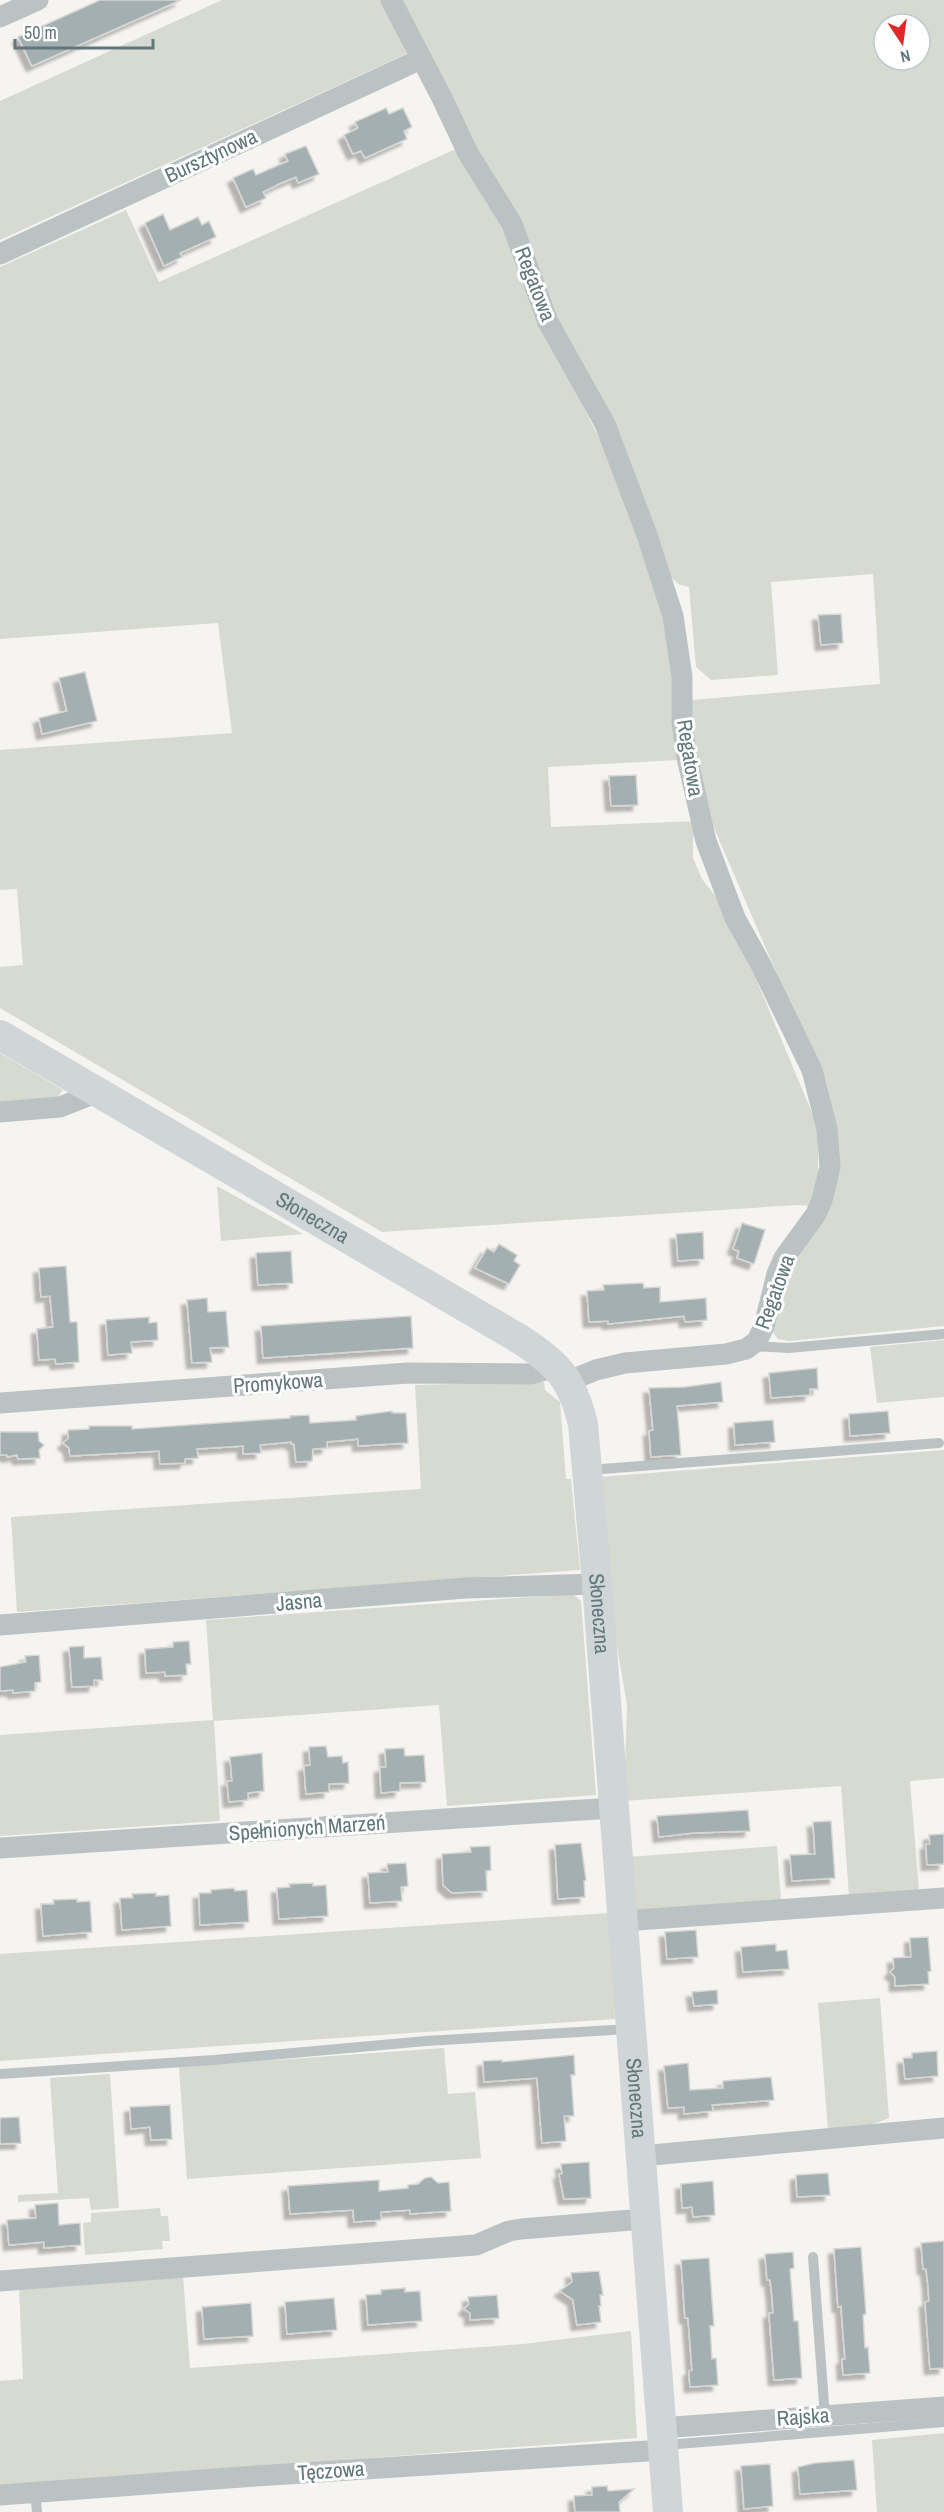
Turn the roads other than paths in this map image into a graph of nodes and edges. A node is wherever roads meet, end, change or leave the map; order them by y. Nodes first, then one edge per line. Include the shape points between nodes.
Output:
1 (38, 0) edge
2 (391, 0) edge
3 (0, 17) edge
4 (422, 59) junction
5 (0, 254) edge
6 (0, 1035) edge
7 (98, 1092) junction
8 (0, 1112) edge
9 (944, 1334) edge
10 (751, 1346) junction
11 (562, 1374) junction
12 (0, 1403) edge
13 (939, 1443) dead end
14 (587, 1471) junction
15 (597, 1584) junction
16 (0, 1625) edge
17 (613, 1808) junction
18 (0, 1848) edge
19 (944, 1898) edge
20 (623, 1921) junction
21 (632, 2029) junction
22 (0, 2074) edge
23 (944, 2128) edge
24 (641, 2156) junction
25 (644, 2219) junction
26 (813, 2257) dead end
27 (0, 2281) edge
28 (944, 2407) edge
29 (825, 2416) junction
30 (944, 2422) edge
31 (662, 2441) junction
32 (0, 2495) edge
33 (36, 2502) edge
34 (668, 2512) edge

1 - 3 street
2 - 4 street, Regatowa
4 - 5 street, Bursztynowa
4 - 10 street, Regatowa via 468,153 512,224 548,322 605,424 673,616 682,677 686,753 706,842 735,918 812,1070 821,1102 830,1152 827,1186 816,1214 784,1258 764,1326
6 - 7 street, Słoneczna
7 - 8 street via 60,1107
7 - 11 street, Słoneczna via 518,1338
9 - 10 lane via 788,1348
10 - 11 street, Regatowa via 718,1355 626,1363
11 - 12 street, Promykowa via 408,1373
11 - 14 street, Słoneczna via 578,1401
13 - 14 lane
14 - 15 street, Słoneczna
15 - 16 street, Jasna via 466,1588
15 - 17 street, Słoneczna
17 - 18 street, Spełnionych Marzeń
17 - 20 street, Słoneczna
19 - 20 street
20 - 21 street, Słoneczna
21 - 22 lane
21 - 24 street, Słoneczna
23 - 24 street
24 - 25 street, Słoneczna
25 - 27 street via 521,2229 476,2245
25 - 31 street, Słoneczna
26 - 29 lane
28 - 29 street, Rajska
29 - 31 street, Rajska
30 - 31 lane
31 - 33 street, Tęczowa via 256,2475
31 - 34 street, Słoneczna
32 - 33 street, Tęczowa

